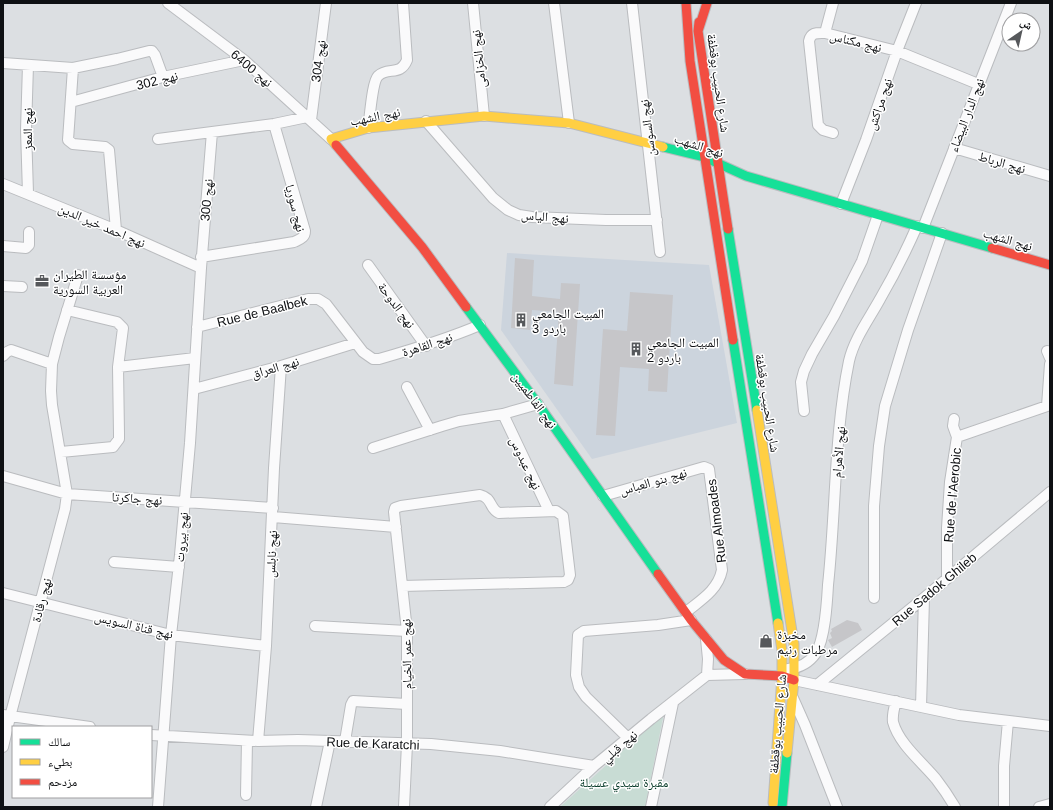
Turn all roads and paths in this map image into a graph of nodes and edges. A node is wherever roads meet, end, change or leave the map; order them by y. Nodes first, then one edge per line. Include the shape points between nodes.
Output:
1 (168, 3) edge
2 (326, 3) edge
3 (403, 3) edge
4 (473, 3) edge
5 (554, 3) edge
6 (632, 3) edge
7 (686, 3) edge
8 (701, 3) edge
9 (707, 3) edge
10 (833, 3) edge
11 (916, 3) edge
12 (1011, 3) edge
13 (698, 31) junction
14 (824, 33) junction
15 (896, 51) junction
16 (244, 60) junction
17 (3, 63) edge
18 (28, 65) junction
19 (73, 68) junction
20 (163, 78) junction
21 (978, 84) junction
22 (71, 102) junction
23 (484, 116) junction
24 (309, 118) junction
25 (426, 121) junction
26 (569, 123) junction
27 (274, 124) junction
28 (368, 128) junction
29 (212, 132) junction
30 (833, 133) dead end
31 (158, 139) dead end
32 (331, 139) junction
33 (648, 143) junction
34 (954, 148) junction
35 (704, 157) junction
36 (717, 162) junction
37 (1050, 176) edge
38 (3, 184) edge
39 (28, 193) junction
40 (841, 204) junction
41 (878, 215) junction
42 (657, 220) junction
43 (920, 227) junction
44 (116, 230) junction
45 (29, 232) dead end
46 (942, 233) junction
47 (3, 246) edge
48 (660, 252) dead end
49 (201, 263) junction
50 (368, 264) dead end
51 (1050, 265) edge
52 (78, 275) dead end
53 (3, 286) edge
54 (22, 287) dead end
55 (67, 310) junction
56 (480, 325) junction
57 (197, 327) junction
58 (355, 343) junction
59 (426, 346) junction
60 (3, 356) edge
61 (195, 358) junction
62 (372, 358) joint
63 (52, 364) junction
64 (1050, 364) edge
65 (281, 366) junction
66 (118, 367) junction
67 (407, 387) dead end
68 (194, 389) junction
69 (538, 404) junction
70 (1048, 406) edge
71 (804, 411) dead end
72 (503, 414) junction
73 (954, 419) dead end
74 (430, 430) junction
75 (957, 437) junction
76 (373, 448) dead end
77 (61, 452) junction
78 (704, 467) joint
79 (3, 476) edge
80 (1050, 492) edge
81 (67, 494) junction
82 (603, 496) junction
83 (184, 501) junction
84 (549, 511) junction
85 (273, 512) junction
86 (396, 527) junction
87 (114, 562) dead end
88 (179, 567) junction
89 (947, 579) junction
90 (402, 586) junction
91 (3, 593) edge
92 (874, 598) dead end
93 (924, 598) junction
94 (40, 603) junction
95 (688, 616) junction
96 (315, 626) dead end
97 (407, 631) junction
98 (171, 635) junction
99 (706, 639) junction
100 (266, 646) junction
101 (795, 669) junction
102 (782, 673) junction
103 (745, 674) junction
104 (707, 675) junction
105 (794, 680) junction
106 (817, 685) junction
107 (793, 698) junction
108 (896, 701) junction
109 (673, 703) junction
110 (407, 704) junction
111 (921, 706) junction
112 (6, 716) edge
113 (1008, 721) junction
114 (82, 726) edge
115 (1050, 726) edge
116 (152, 734) edge
117 (164, 736) junction
118 (628, 738) junction
119 (253, 741) junction
120 (330, 741) junction
121 (345, 741) junction
122 (407, 744) junction
123 (3, 747) edge
124 (594, 766) junction
125 (246, 795) dead end
126 (1050, 804) edge
127 (158, 807) edge
128 (316, 807) edge
129 (404, 807) edge
130 (550, 807) edge
131 (651, 807) edge
132 (773, 807) edge
133 (782, 807) edge
134 (837, 807) edge
135 (955, 807) edge
136 (1004, 807) edge
137 (1040, 807) edge

1 - 16 street, نهج 6400
2 - 24 street, نهج 304
3 - 28 street via 407,60 399,70 382,73 377,77
4 - 23 street, نهج الخزامى
5 - 26 street
6 - 33 street, نهج السوسن
7 - 35 main road, شارع الحبيب بوقطفة via 690,61
8 - 13 main road, شارع الحبيب بوقطفة
9 - 13 main road
10 - 14 street
11 - 15 street, نهج مراكش
12 - 21 street, نهج الدار البيضاء
13 - 36 main road, شارع الحبيب بوقطفة
14 - 15 street, نهج مكناس
14 - 30 street, نهج مكناس via 812,34 809,41 818,125 823,130
15 - 21 street, نهج مكناس
15 - 40 street, نهج مراكش
16 - 20 street, نهج 302
16 - 24 street, نهج 6400
17 - 18 street
18 - 19 street
18 - 39 street, نهج المعز
19 - 20 street via 149,50 155,55
19 - 22 street
20 - 22 street, نهج 302
21 - 34 street, نهج الدار البيضاء
22 - 44 street via 68,140 73,144 105,147 109,150
23 - 25 main road, نهج الشهب
23 - 26 main road, نهج الشهب
24 - 27 street
24 - 32 street, نهج 6400
25 - 28 main road, نهج الشهب
25 - 42 street, نهج الياس via 493,198 519,215 599,220
26 - 33 main road, نهج الشهب
27 - 29 street
27 - 49 street, نهج سوريا via 305,235 294,242
28 - 32 main road, نهج الشهب
29 - 31 street
29 - 49 street, نهج 300
32 - 56 main road, نهج الفاطميين via 422,247
33 - 35 main road, نهج الشهب
33 - 42 street, نهج السوسن
34 - 37 street, نهج الرباط
34 - 43 street, نهج الدار البيضاء
35 - 36 main road, نهج الشهب
35 - 102 main road, شارع الحبيب بوقطفة via 773,585 782,651
36 - 40 main road, نهج الشهب via 746,176
36 - 101 main road, شارع الحبيب بوقطفة via 794,644
38 - 39 street, نهج احمد خير الدين
39 - 44 street, نهج احمد خير الدين
40 - 41 main road, نهج الشهب
41 - 43 main road, نهج الشهب
41 - 71 street via 862,261 804,371 801,382
42 - 48 street, نهج السوسن
43 - 46 main road, نهج الشهب
43 - 101 street, نهج الأهرام via 857,339 849,360 839,437 824,625 816,652
44 - 49 street, نهج احمد خير الدين
45 - 47 street via 29,244 26,248
46 - 51 main road, نهج الشهب
46 - 92 street via 885,406 874,506
49 - 57 street, نهج بيروت
50 - 59 street, نهج الدوحة
52 - 55 street, نهج رقادة
53 - 54 street
55 - 63 street, نهج رقادة
55 - 66 street via 121,324 123,328
56 - 59 street, نهج القاهرة
56 - 69 main road, نهج الفاطميين
57 - 58 street, Rue de Baalbek via 315,298 326,304
57 - 61 street, نهج بيروت
58 - 62 street, Rue de Baalbek
58 - 65 street, نهج العراق
59 - 62 street, نهج القاهرة
60 - 63 street via 11,350
61 - 66 street
61 - 68 street, نهج بيروت
63 - 77 street, نهج رقادة via 50,391
64 - 70 street
65 - 68 street, نهج العراق
65 - 85 street, نهج نابلس
66 - 77 street via 119,439 116,444 112,447
67 - 74 street
68 - 83 street, نهج بيروت
69 - 72 street
69 - 82 main road, نهج الفاطميين
70 - 75 street, Rue de l'Aerobic
72 - 74 street via 459,421
72 - 84 street, نهج عبدوس
73 - 75 street via 953,426
74 - 76 street
75 - 89 street, Rue de l'Aerobic via 950,482
77 - 81 street, نهج رقادة
78 - 82 street, نهج بنو العباس
78 - 95 street, Rue Almoades via 710,471 722,570 720,578 708,595
79 - 81 street, نهج جاكرتا
80 - 89 street, Rue Sadok Ghileb
81 - 83 street, نهج جاكرتا
81 - 94 street, نهج رقادة
82 - 95 main road, نهج الفاطميين
83 - 85 street, نهج جاكرتا
83 - 88 street, نهج بيروت
84 - 86 street, نهج عمر الخيام via 500,513 493,509 485,496 480,495 395,508
84 - 90 street via 559,512 564,520 570,575 568,580
85 - 86 street, نهج جاكرتا
85 - 100 street, نهج نابلس
86 - 90 street, نهج عمر الخيام
87 - 88 street
88 - 98 street, نهج بيروت
89 - 93 street, Rue Sadok Ghileb
90 - 97 street, نهج عمر الخيام
91 - 94 street, نهج قناة السويس
93 - 106 street, Rue Sadok Ghileb
93 - 111 street
94 - 98 street, نهج قناة السويس
94 - 112 street, نهج رقادة
95 - 99 main road, نهج الفاطميين
95 - 118 street via 658,625 584,631 578,635 576,675 579,687
96 - 97 street
97 - 110 street, نهج عمر الخيام
98 - 100 street, نهج قناة السويس
98 - 117 street, نهج بيروت
99 - 103 main road, نهج الفاطميين via 724,660
99 - 104 street
100 - 119 street, نهج نابلس
101 - 102 street
101 - 105 main road, شارع الحبيب بوقطفة
102 - 103 main road
102 - 105 main road
102 - 132 main road, شارع الحبيب بوقطفة
103 - 104 street
104 - 109 street, نهج قبلي
105 - 106 street
105 - 107 main road, شارع الحبيب بوقطفة
106 - 108 street
107 - 133 main road, شارع الحبيب بوقطفة
107 - 134 street
108 - 111 street
108 - 135 street via 893,711 896,731
109 - 118 street, نهج قبلي
109 - 131 street
110 - 121 street via 353,702 350,705
110 - 122 street, نهج عمر الخيام
111 - 113 street via 959,715
112 - 114 street
112 - 123 street, نهج رقادة
113 - 115 street
113 - 136 street
116 - 117 street, Rue de Karatchi
117 - 119 street, Rue de Karatchi
117 - 127 street, نهج بيروت
118 - 124 street, نهج قبلي
119 - 120 street, Rue de Karatchi
119 - 125 street, نهج نابلس
120 - 121 street, Rue de Karatchi
120 - 128 street
121 - 122 street, Rue de Karatchi
122 - 124 street, Rue de Karatchi via 431,744 500,752
122 - 129 street, نهج عمر الخيام
124 - 130 street, نهج قبلي
126 - 137 street

